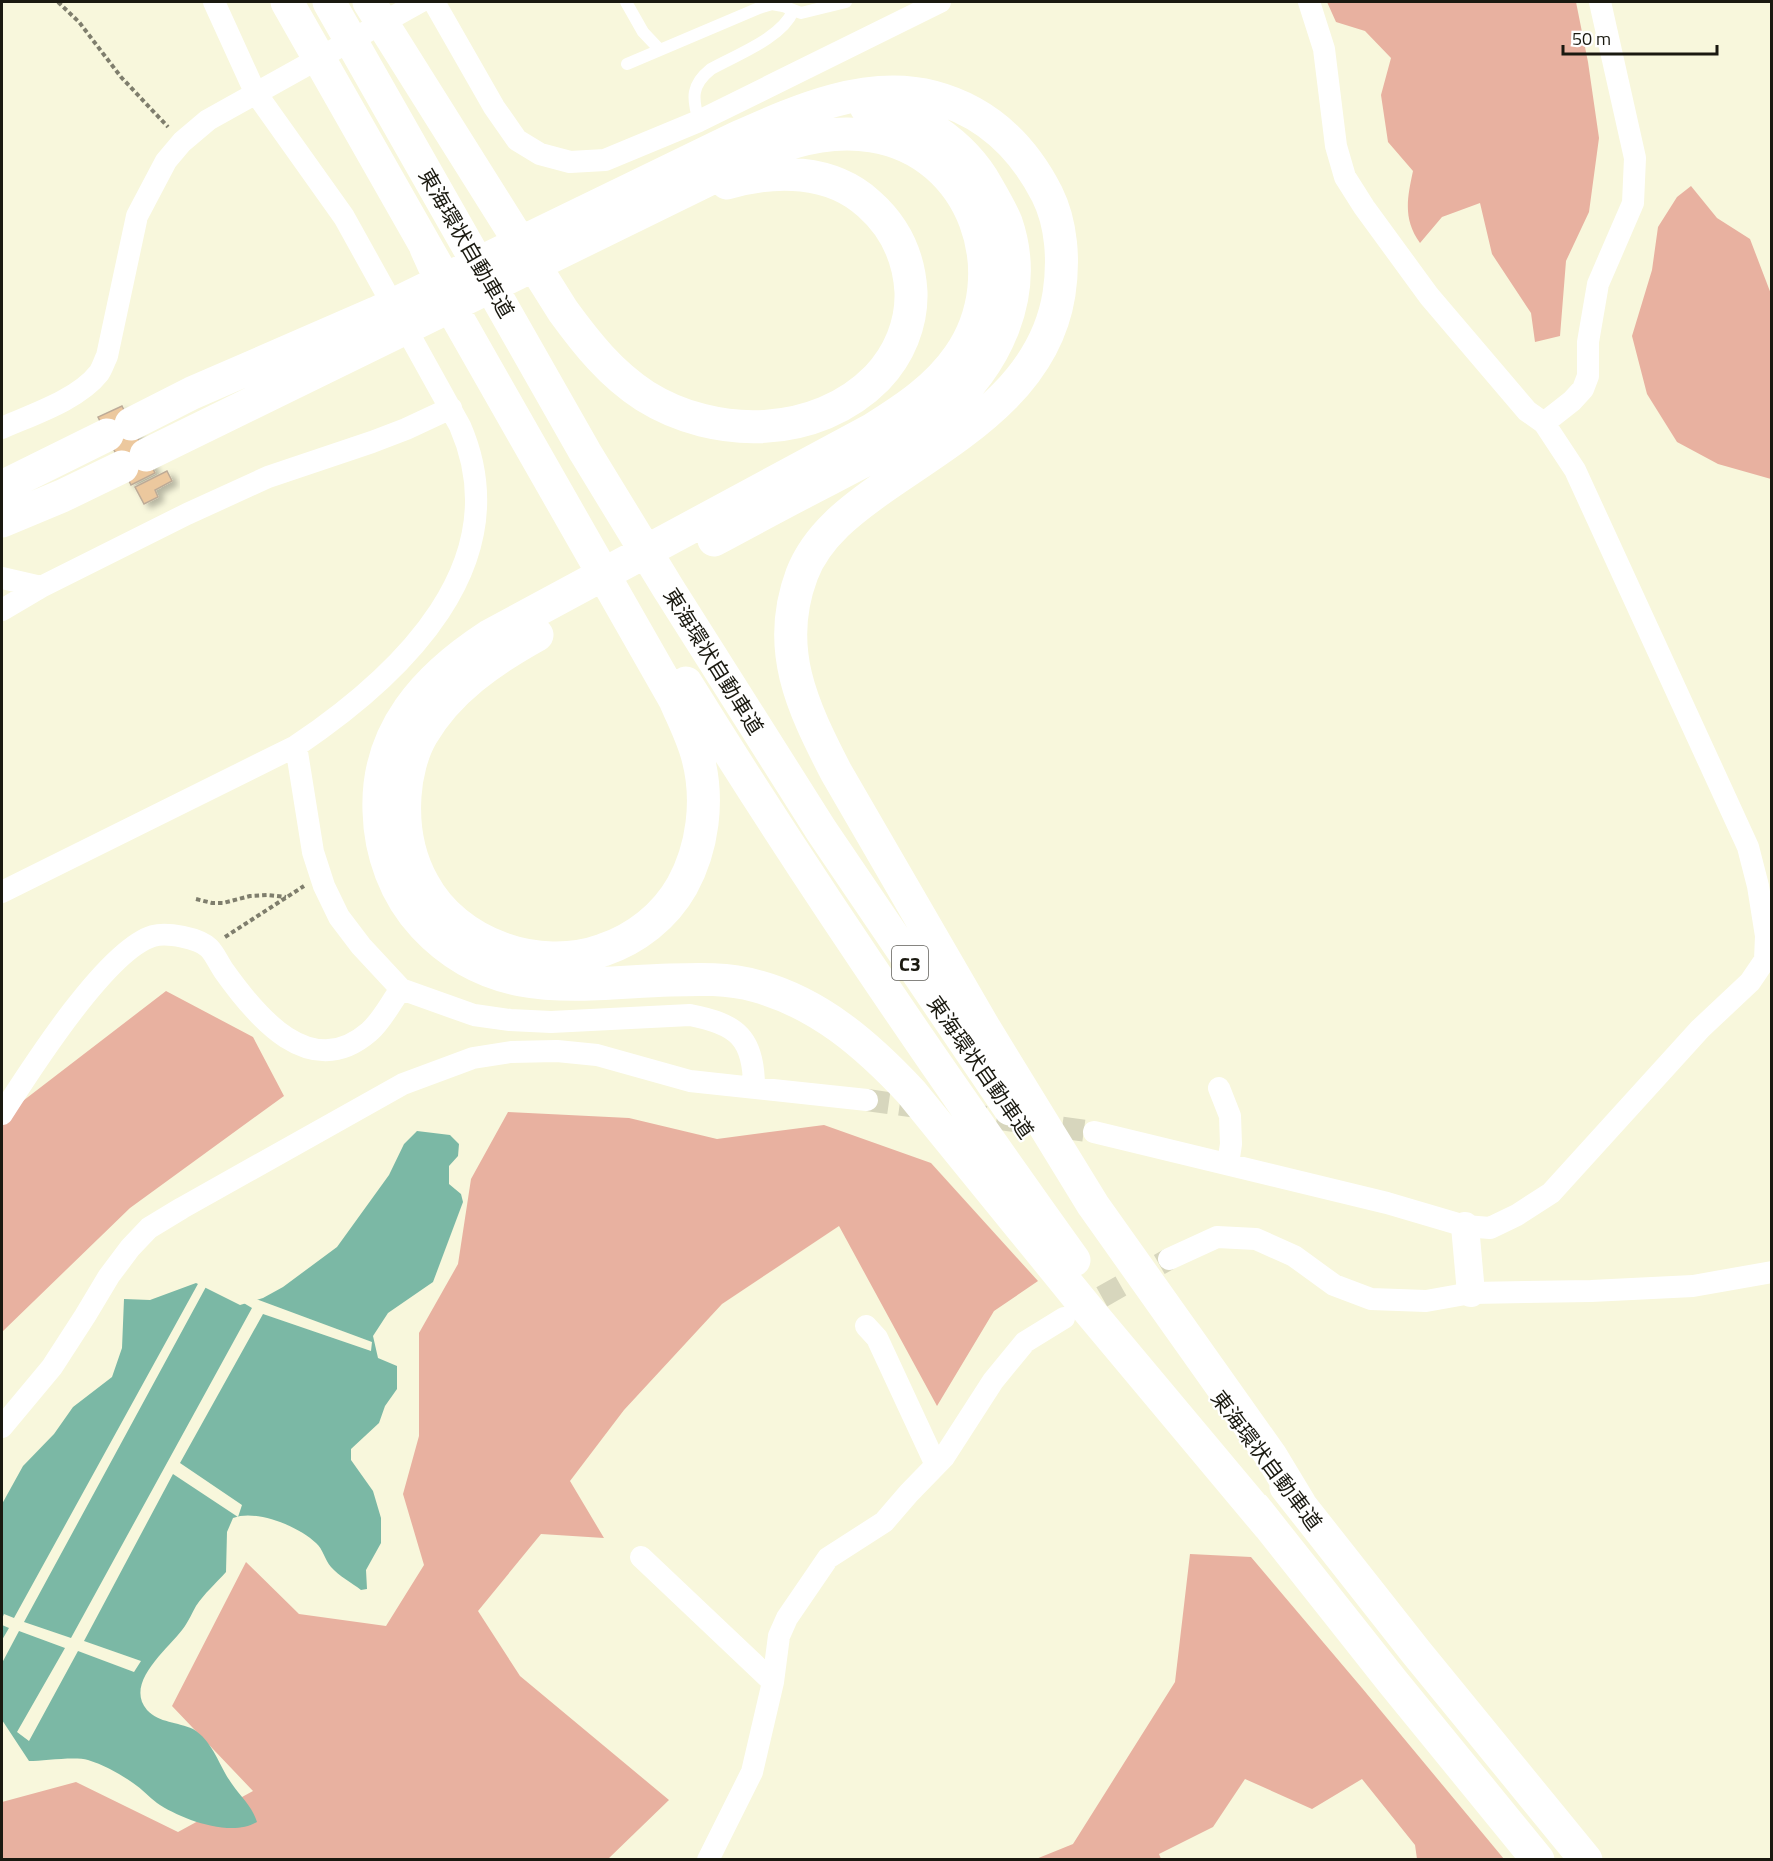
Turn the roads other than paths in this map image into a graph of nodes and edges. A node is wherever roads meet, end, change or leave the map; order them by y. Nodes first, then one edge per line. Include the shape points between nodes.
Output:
1 (214, 2) edge
2 (287, 2) edge
3 (330, 2) edge
4 (369, 2) edge
5 (434, 2) edge
6 (626, 2) edge
7 (846, 2) edge
8 (940, 2) edge
9 (1309, 2) edge
10 (1600, 2) edge
11 (414, 4) edge
12 (793, 11) junction
13 (660, 50) junction
14 (627, 64) dead end
15 (255, 92) junction
16 (793, 114) junction
17 (699, 121) junction
18 (620, 223) junction
19 (561, 238) junction
20 (426, 248) junction
21 (382, 324) junction
22 (451, 408) junction
23 (1544, 423) junction
24 (3, 425) edge
25 (2, 487) edge
26 (2, 521) edge
27 (688, 542) junction
28 (2, 578) edge
29 (41, 587) junction
30 (578, 600) junction
31 (2, 610) edge
32 (296, 746) junction
33 (2, 892) edge
34 (1769, 938) edge
35 (401, 989) junction
36 (754, 1088) junction
37 (1219, 1088) dead end
38 (867, 1100) tunnel mouth
39 (2, 1114) edge
40 (1094, 1132) tunnel mouth
41 (1228, 1164) junction
42 (1465, 1226) junction
43 (1169, 1259) tunnel mouth
44 (1772, 1272) edge
45 (1471, 1293) junction
46 (1064, 1318) tunnel mouth
47 (866, 1326) dead end
48 (2, 1427) edge
49 (936, 1465) junction
50 (1300, 1504) junction
51 (1269, 1526) junction
52 (641, 1557) dead end
53 (773, 1682) junction
54 (708, 1860) edge
55 (1538, 1860) edge
56 (1586, 1860) edge

1 - 15 street
2 - 20 highway, 東海環状自動車道 / C3
3 - 50 highway, 東海環状自動車道 / C3 via 585,453 821,830 1062,1184
4 - 18 highway via 563,311 600,358 646,396 696,419 723,424 774,426 800,422 826,413 869,386 886,368 908,326 910,279 895,233 861,196 841,185 794,174 743,178
5 - 17 street via 517,140 540,154 570,162 605,160
6 - 13 lane via 643,32
7 - 12 lane via 801,13
8 - 17 street
9 - 23 street via 1324,49 1336,146 1346,177 1430,296 1527,411
10 - 23 street via 1635,158 1633,203 1598,284 1588,342 1588,376 1583,389
11 - 15 street
12 - 13 lane via 772,4
12 - 17 lane via 790,20 773,35 702,76 693,99
13 - 14 lane
15 - 22 street via 344,217
15 - 24 street via 208,120 166,161 137,216 107,356 99,373 66,399
16 - 19 highway via 732,140
16 - 27 highway via 846,106 893,111 927,126 967,158 996,201 1012,248 1012,288 1006,322 980,371 940,414 883,449
16 - 50 highway via 849,97 877,94 930,96 954,104 998,129 1020,150 1050,201 1058,227 1061,281 1057,308 1036,358 1021,380 986,414 866,499 820,543 795,596 790,629 794,672 814,730 836,772 985,1029 1093,1205 1271,1456
18 - 19 highway
18 - 27 highway via 769,150 796,140 847,134 897,143 939,168 969,206 984,246 985,291 980,312 972,334 943,375 908,406 873,429
19 - 21 highway
20 - 30 highway via 458,318 675,700 698,759 703,786 699,842 690,871 657,919 613,947 571,958 548,959 522,955 490,943 454,921 437,904 423,884 406,837 405,787 420,736 435,714 500,657
20 - 51 highway, 東海環状自動車道 / C3 via 622,579 793,852 941,1073
21 - 25 highway via 192,393
21 - 26 highway via 134,461
22 - 29 street via 389,435 268,477
22 - 32 street via 469,447 475,477 474,531 468,558 436,617 416,643 376,686
23 - 34 street via 1584,488 1748,847
27 - 30 highway
28 - 29 street
29 - 31 street
30 - 51 highway via 489,636 464,652 423,690 396,731 380,778 380,831 392,877 417,919 455,953 501,976 584,986 724,980 779,993 837,1024 880,1059 910,1092
32 - 33 street
32 - 35 street via 321,879 339,917
34 - 42 street via 1765,960 1750,981 1700,1029 1551,1193 1490,1228
35 - 36 street via 474,1015 510,1020 550,1022 690,1015 709,1018 740,1034 749,1048
35 - 39 street via 370,1031 352,1044 314,1050 272,1029 209,947 179,936 153,936 117,959 91,989 28,1072
36 - 38 street
36 - 48 street via 690,1081 597,1055 557,1051 473,1058 403,1084 149,1228 109,1276 52,1367
37 - 41 street via 1230,1116
40 - 41 street
41 - 42 street
42 - 45 street
43 - 45 street via 1217,1238 1256,1239 1294,1256 1334,1285 1371,1299 1426,1301
44 - 45 street via 1693,1286
46 - 49 street via 1025,1342 993,1381
47 - 49 street via 877,1338
49 - 53 street via 884,1522 828,1558 779,1636
50 - 56 highway, 東海環状自動車道 / C3
51 - 55 highway, 東海環状自動車道 / C3
52 - 53 street
53 - 54 street via 752,1772

